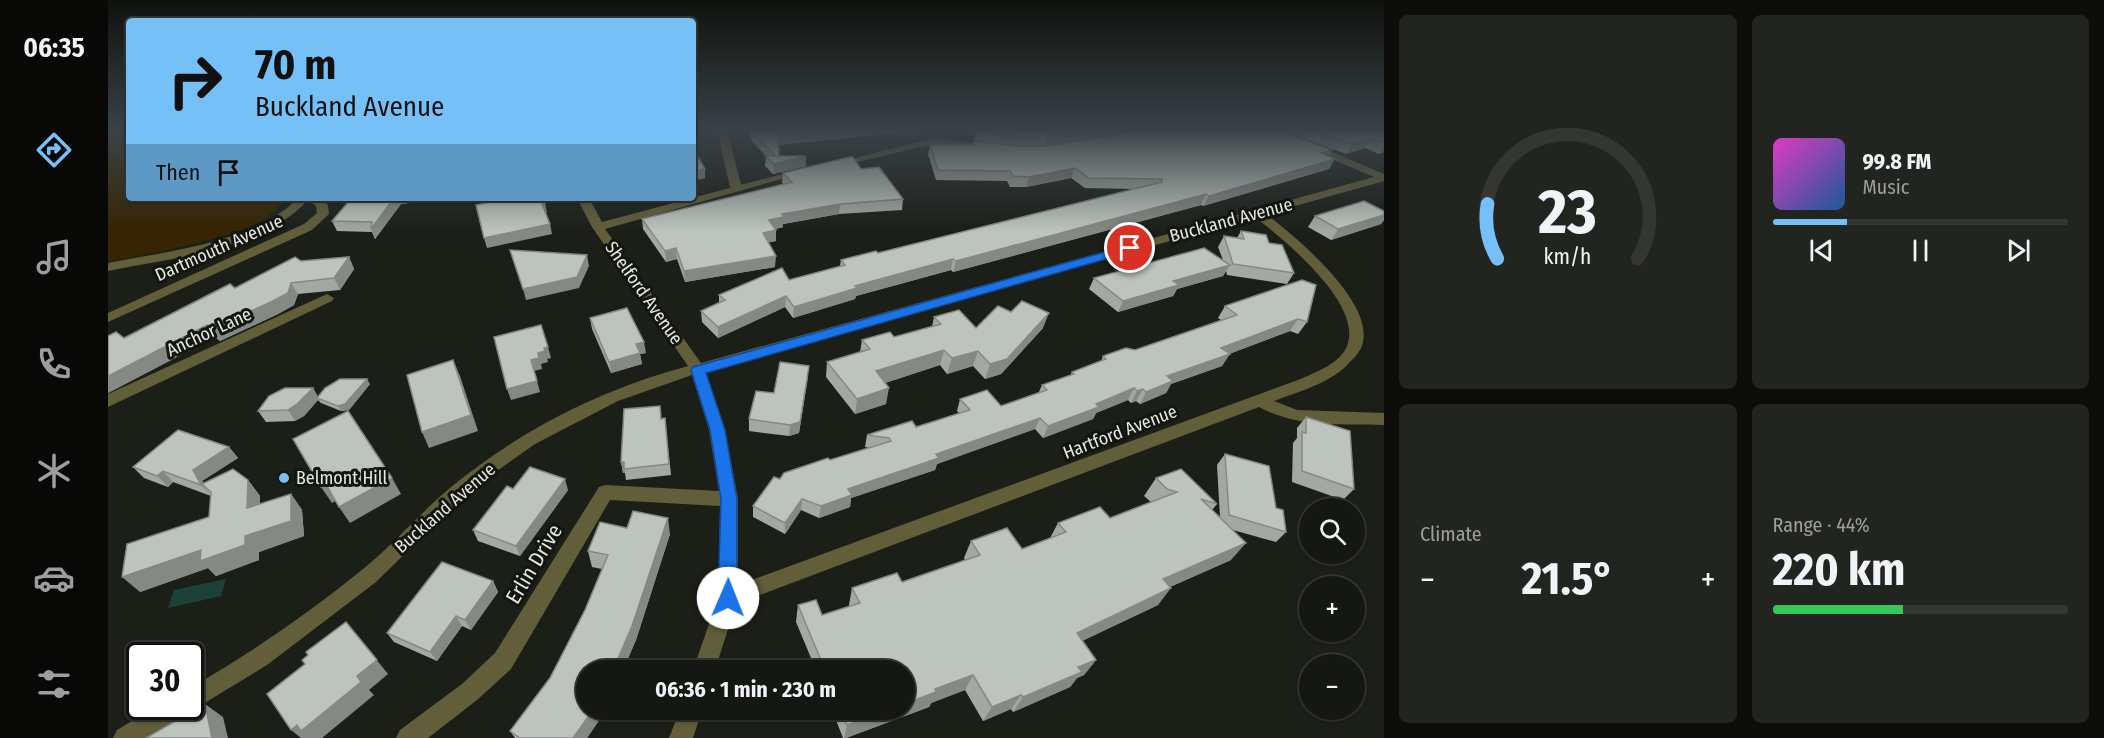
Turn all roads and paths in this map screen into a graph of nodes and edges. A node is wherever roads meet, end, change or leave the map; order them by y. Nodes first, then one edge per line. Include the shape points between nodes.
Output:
1 (730, 163) edge
2 (841, 163) edge
3 (1350, 163) edge
4 (830, 166) edge
5 (818, 168) edge
6 (1384, 178) edge
7 (736, 188) junction
8 (696, 199) edge
9 (301, 201) edge
10 (316, 201) edge
11 (585, 201) edge
12 (690, 201) edge
13 (1257, 213) junction
14 (598, 227) junction
15 (108, 267) edge
16 (327, 298) dead end
17 (108, 318) edge
18 (698, 370) junction
19 (1260, 400) junction
20 (108, 401) edge
21 (1384, 418) edge
22 (729, 499) junction
23 (728, 598) junction
24 (707, 660) edge
25 (204, 692) edge
26 (156, 720) edge
27 (687, 720) edge
28 (125, 738) edge
29 (408, 738) edge
30 (681, 738) edge

1 - 7 street
2 - 4 street
3 - 6 street
5 - 7 street
6 - 13 street, Buckland Avenue
7 - 8 street
9 - 15 street via 286,215 248,234
10 - 17 street, Dartmouth Avenue via 323,214 308,227
11 - 14 street, Shelford Avenue
12 - 14 street
13 - 18 street, Buckland Avenue
13 - 19 street, Hartford Avenue via 1294,243 1331,284 1356,323 1357,339 1351,353 1332,370
14 - 18 street, Shelford Avenue
16 - 20 street, Anchor Lane
18 - 22 street, Shelford Avenue via 717,430
18 - 25 street, Buckland Avenue via 631,388 566,418 513,449 455,494 370,575
19 - 21 street via 1297,416
19 - 23 street, Hartford Avenue
22 - 23 street, Shelford Avenue
22 - 29 street, Erlin Drive via 605,492 503,661 466,696
23 - 24 street, Shelford Avenue
26 - 28 street
27 - 30 street

